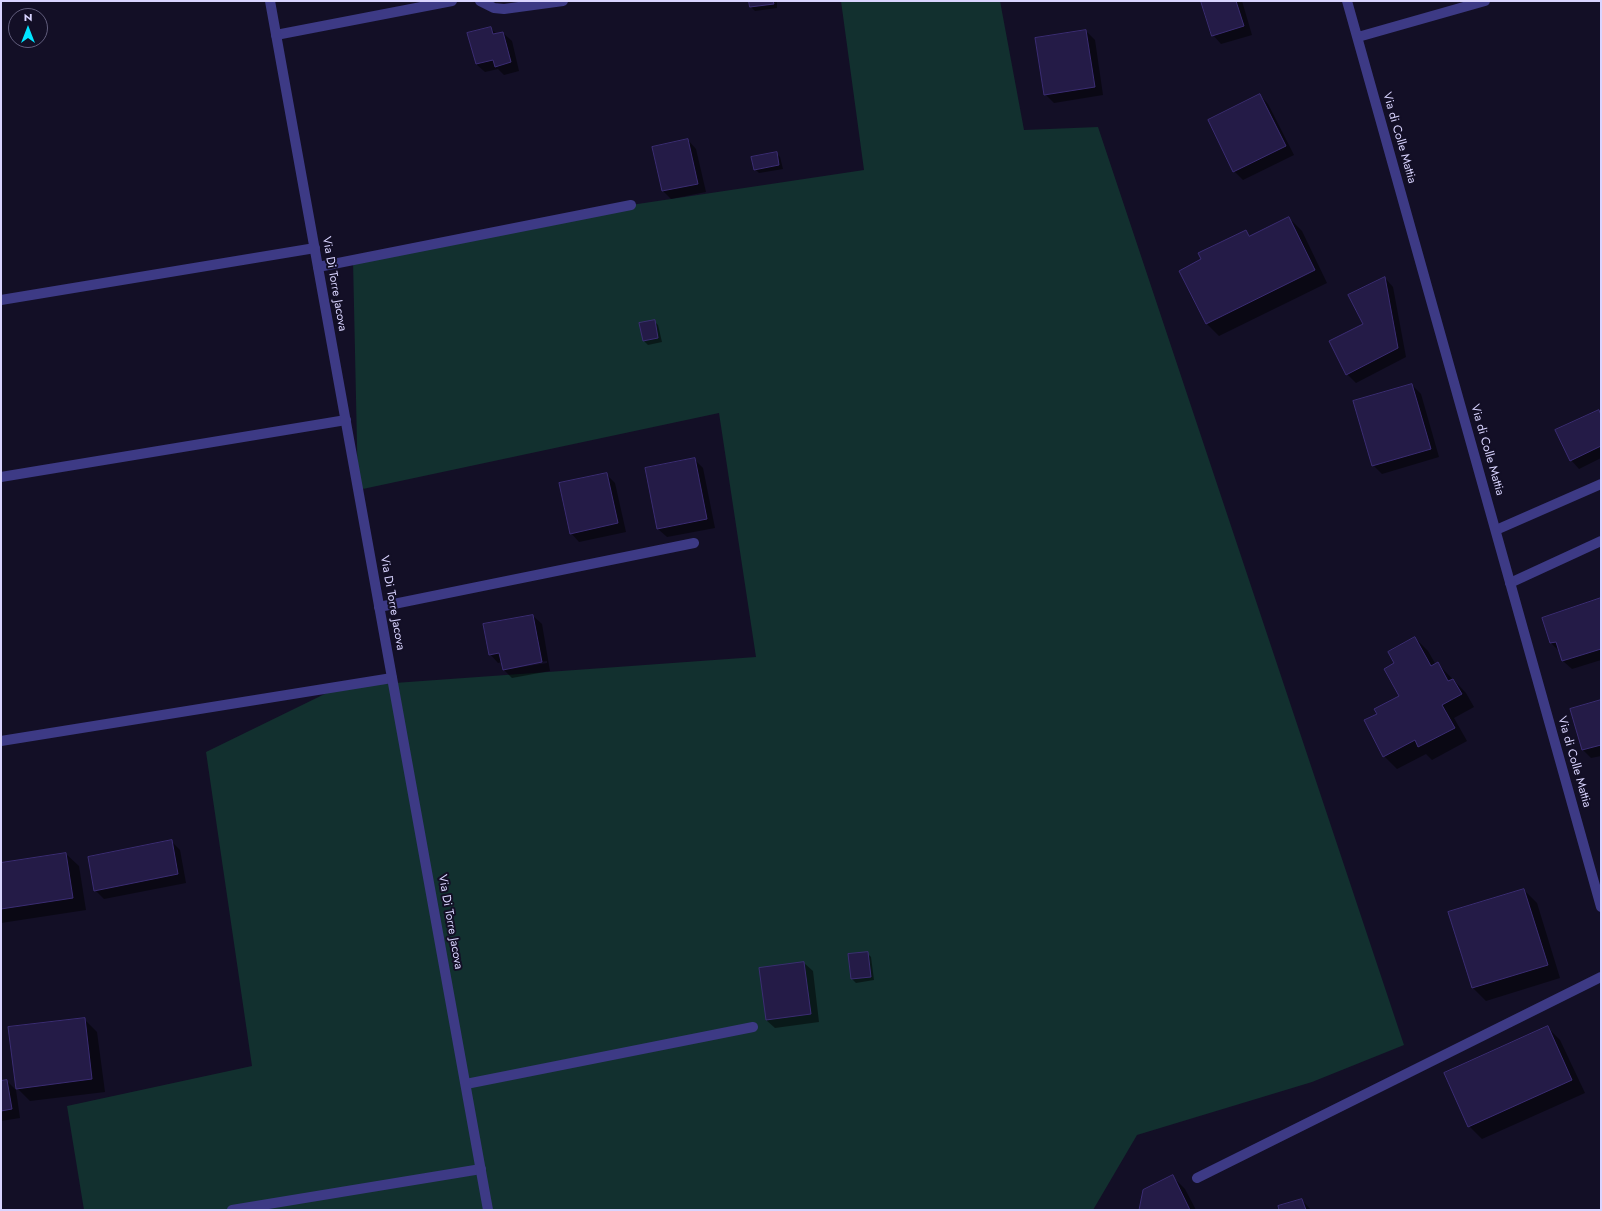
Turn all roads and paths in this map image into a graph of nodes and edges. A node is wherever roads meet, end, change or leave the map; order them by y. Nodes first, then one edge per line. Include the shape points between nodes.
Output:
1 (270, 1) edge
2 (452, 1) edge
3 (480, 1) edge
4 (563, 1) edge
5 (1347, 1) edge
6 (1485, 1) edge
7 (276, 35) junction
8 (1358, 37) junction
9 (631, 205) dead end
10 (315, 248) junction
11 (318, 268) junction
12 (1, 300) edge
13 (346, 420) junction
14 (1, 477) edge
15 (1601, 484) edge
16 (1496, 530) junction
17 (1601, 541) edge
18 (694, 544) dead end
19 (1510, 583) junction
20 (379, 607) junction
21 (392, 678) junction
22 (1, 741) edge
23 (1601, 907) edge
24 (1601, 976) edge
25 (753, 1027) dead end
26 (466, 1084) junction
27 (481, 1169) junction
28 (1197, 1178) dead end
29 (232, 1210) edge
30 (488, 1210) edge

1 - 7 street, Via Di Torre Jacova
2 - 7 street
3 - 4 street via 494,8 504,9
5 - 8 street, Via di Colle Mattia
6 - 8 street
7 - 10 street, Via Di Torre Jacova
8 - 16 street, Via di Colle Mattia
9 - 11 street
10 - 11 street, Via Di Torre Jacova
10 - 12 street
11 - 13 street, Via Di Torre Jacova
13 - 14 street
13 - 20 street, Via Di Torre Jacova
15 - 16 street
16 - 19 street, Via di Colle Mattia
17 - 19 street
18 - 20 street
19 - 23 street, Via di Colle Mattia
20 - 21 street, Via Di Torre Jacova
21 - 22 street
21 - 26 street, Via Di Torre Jacova
24 - 28 street
25 - 26 street
26 - 27 street, Via Di Torre Jacova
27 - 29 street
27 - 30 street, Via Di Torre Jacova

